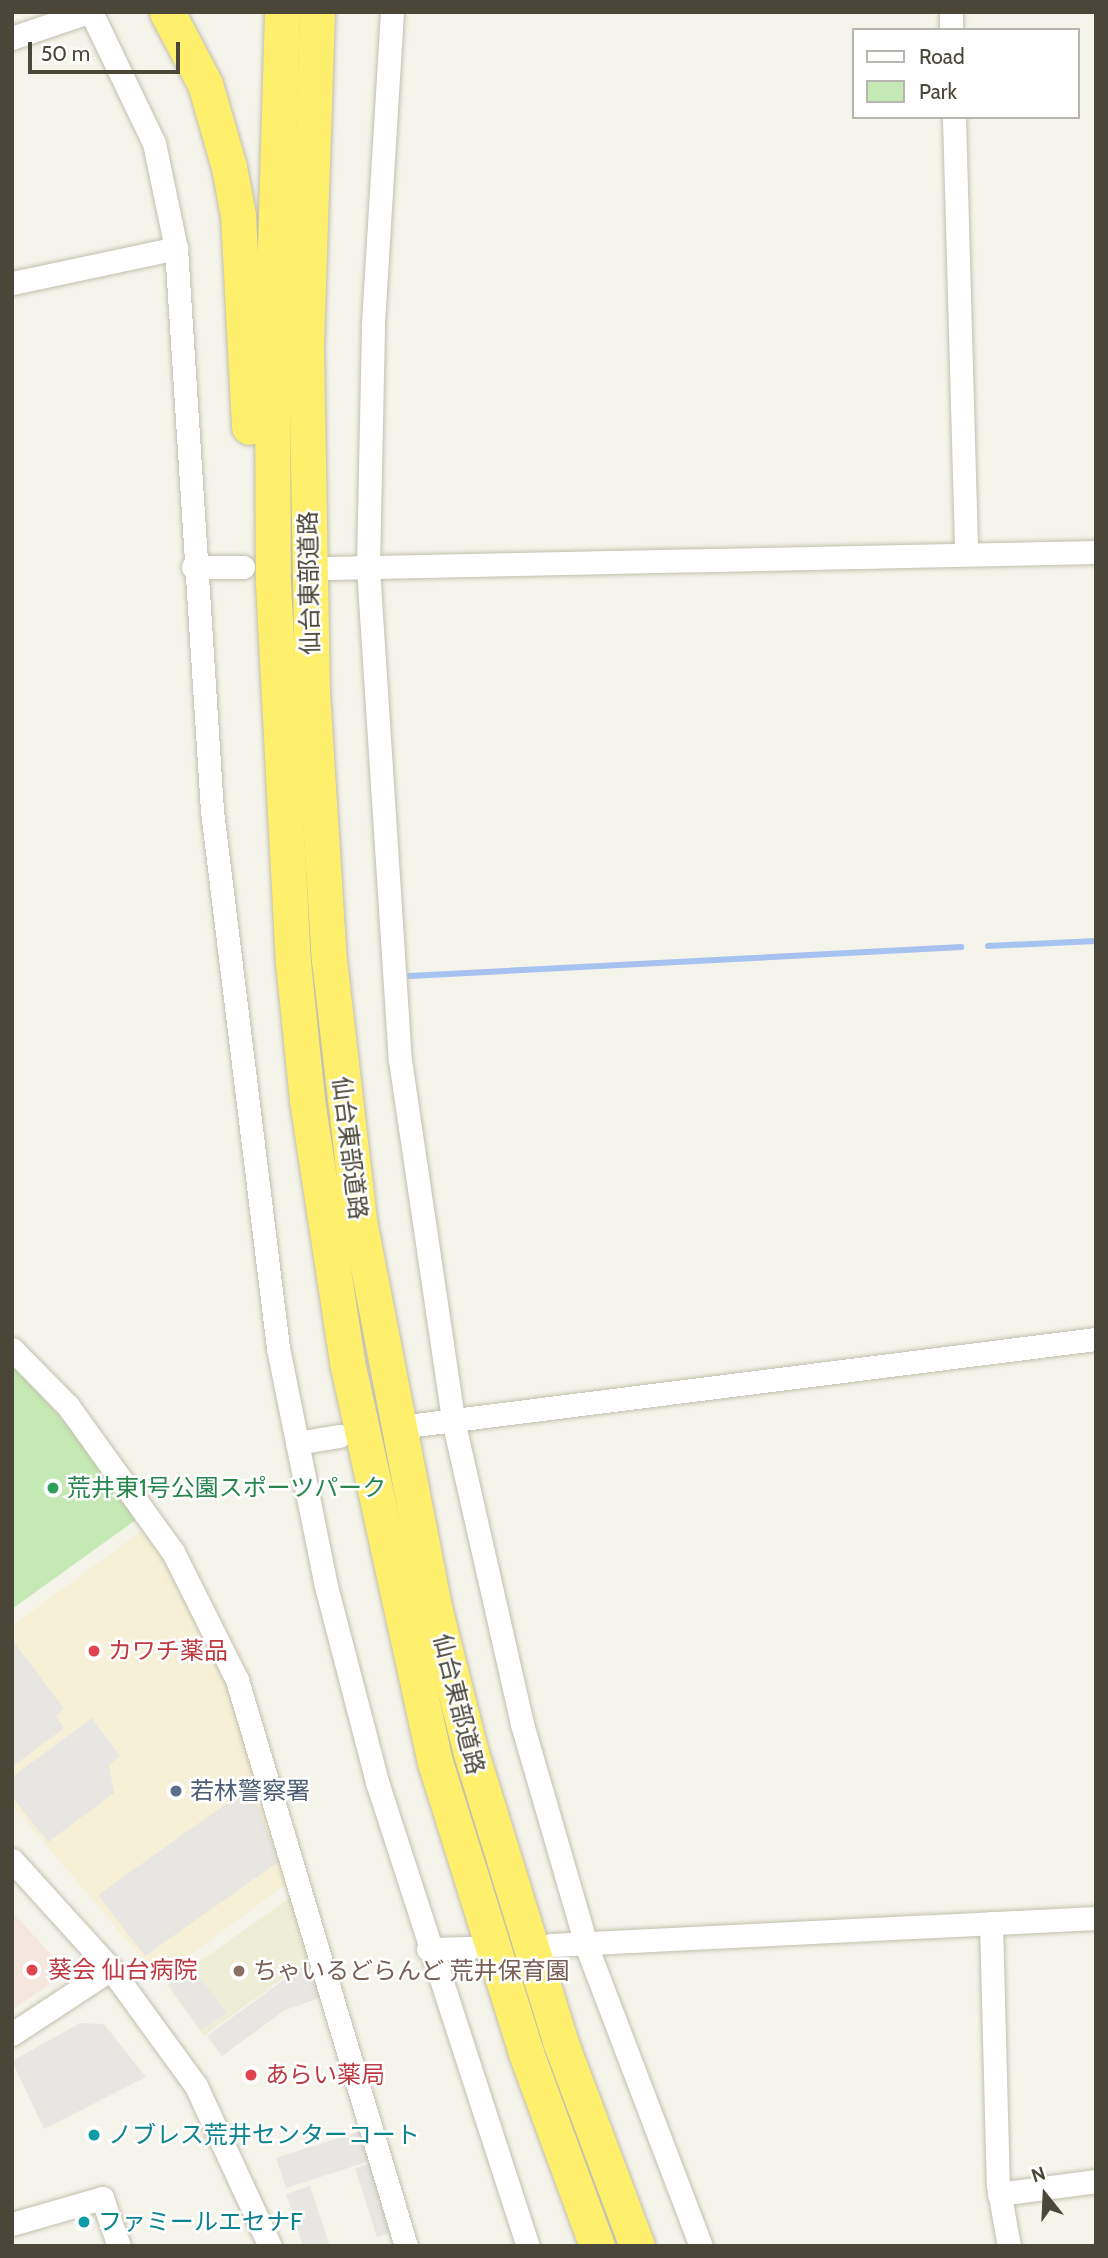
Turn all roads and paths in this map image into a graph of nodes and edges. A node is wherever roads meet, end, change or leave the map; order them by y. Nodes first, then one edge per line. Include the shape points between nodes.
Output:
1 (90, 12) edge
2 (167, 12) edge
3 (282, 12) edge
4 (317, 12) edge
5 (332, 12) edge
6 (392, 12) edge
7 (12, 38) edge
8 (954, 119) edge
9 (308, 204) junction
10 (176, 248) junction
11 (12, 283) edge
12 (1096, 552) edge
13 (965, 554) junction
14 (193, 567) junction
15 (243, 568) dead end
16 (329, 568) dead end
17 (368, 568) junction
18 (284, 831) junction
19 (1096, 1339) edge
20 (12, 1349) edge
21 (453, 1420) junction
22 (415, 1425) dead end
23 (339, 1436) dead end
24 (297, 1443) junction
25 (12, 1860) edge
26 (1096, 1918) edge
27 (991, 1923) junction
28 (551, 1945) dead end
29 (586, 1945) junction
30 (470, 1948) dead end
31 (428, 1949) junction
32 (111, 1969) junction
33 (12, 2034) edge
34 (1096, 2181) edge
35 (999, 2194) junction
36 (12, 2224) edge
37 (119, 2246) edge
38 (270, 2246) edge
39 (406, 2246) edge
40 (528, 2246) edge
41 (597, 2246) edge
42 (637, 2246) edge
43 (701, 2246) edge
44 (1009, 2246) edge

1 - 7 street
1 - 10 street via 154,143
2 - 18 highway via 212,106 238,215 256,583
3 - 18 highway, 仙台東部道路 via 271,474
4 - 9 highway, 仙台東部道路
5 - 9 highway
6 - 17 street via 373,327
8 - 13 street
9 - 42 highway, 仙台東部道路 via 312,692 329,960 360,1226 424,1557 471,1753 560,2041
10 - 11 street
10 - 14 street
12 - 13 street
13 - 17 street
14 - 15 street
14 - 24 street via 245,1118
16 - 17 street
17 - 21 street via 400,1060
18 - 41 highway, 仙台東部道路 via 324,1215 400,1620 482,1922
19 - 21 street
20 - 39 street via 68,1406 173,1552 237,1680
21 - 22 street
21 - 29 street via 522,1724
23 - 24 street
24 - 31 street via 330,1599
25 - 32 street
26 - 27 street
27 - 29 street
27 - 35 street
28 - 29 street
29 - 43 street
30 - 31 street
31 - 40 street
32 - 33 street
32 - 38 street via 196,2086 243,2176
34 - 35 street
35 - 44 street
36 - 37 street via 102,2198

